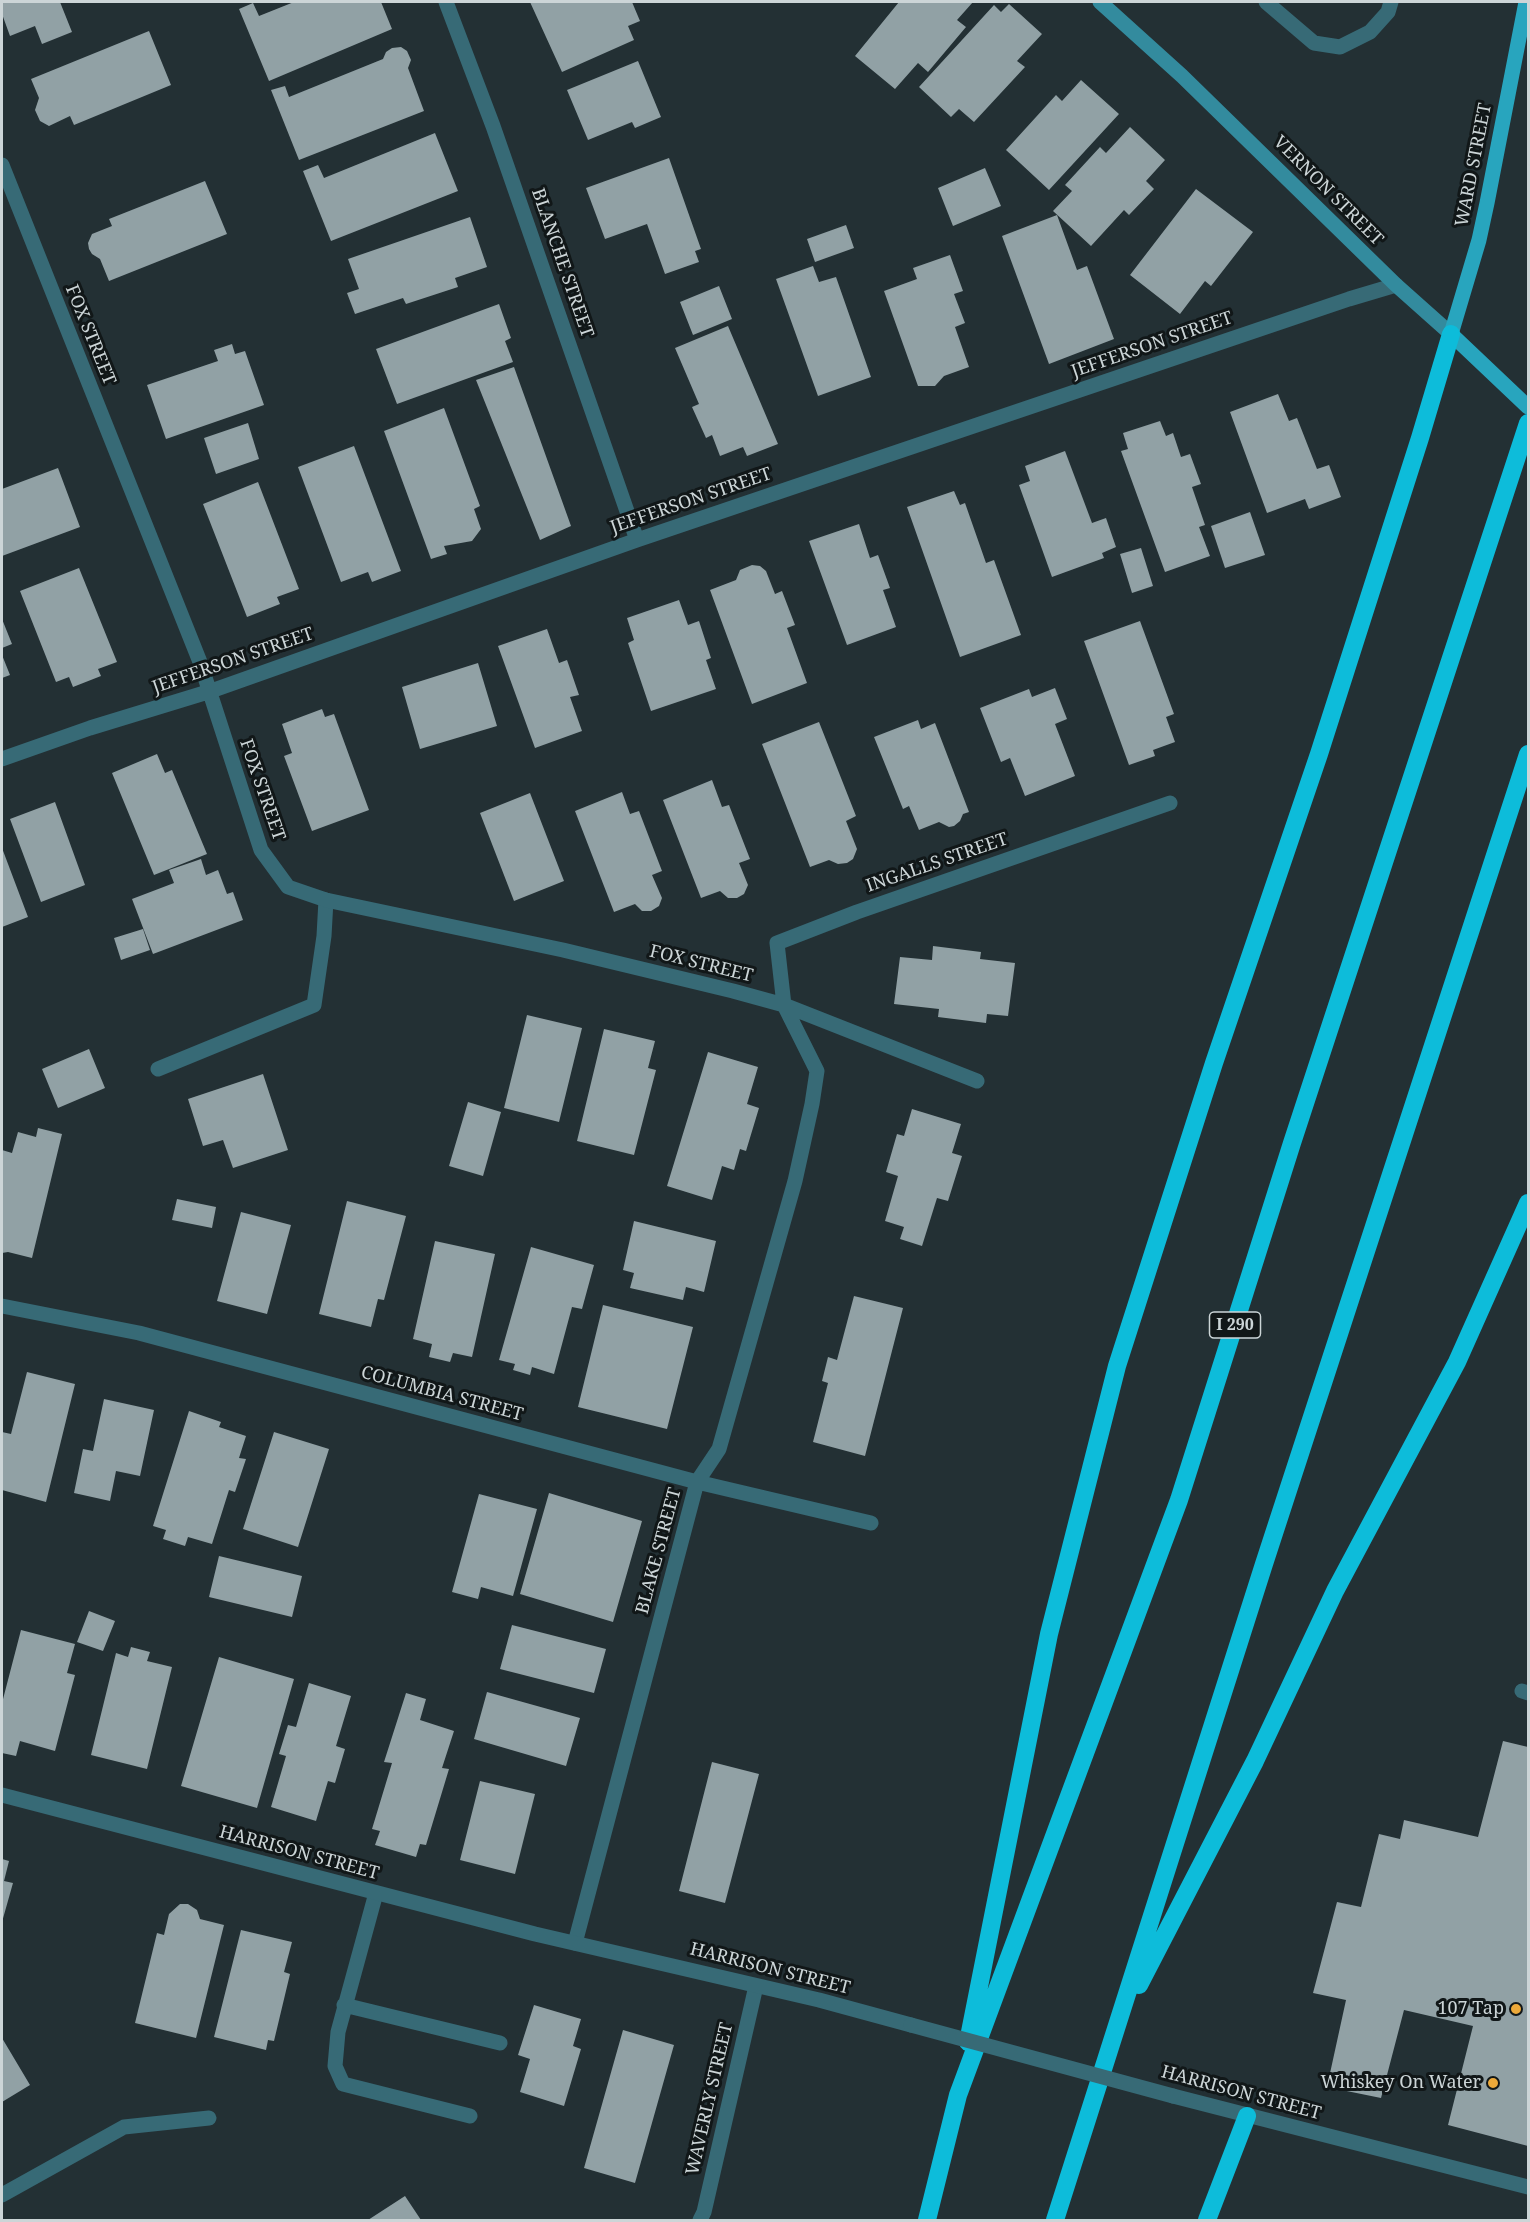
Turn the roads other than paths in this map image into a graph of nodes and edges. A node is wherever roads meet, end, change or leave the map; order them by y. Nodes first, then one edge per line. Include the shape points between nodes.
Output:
1 (446, 2) edge
2 (1100, 2) edge
3 (1266, 2) edge
4 (1391, 2) edge
5 (1526, 2) edge
6 (2, 165) edge
7 (1395, 285) junction
8 (1451, 334) junction
9 (1528, 407) edge
10 (1528, 423) edge
11 (637, 540) junction
12 (211, 691) junction
13 (1528, 754) edge
14 (2, 759) edge
15 (1170, 803) dead end
16 (326, 900) junction
17 (784, 1005) junction
18 (158, 1069) dead end
19 (977, 1081) dead end
20 (1528, 1203) edge
21 (2, 1306) edge
22 (697, 1482) junction
23 (871, 1523) dead end
24 (2, 1795) edge
25 (376, 1893) junction
26 (575, 1943) junction
27 (756, 1986) junction
28 (344, 2004) junction
29 (1116, 2029) junction
30 (500, 2043) dead end
31 (958, 2095) junction
32 (1247, 2115) junction
33 (470, 2116) dead end
34 (209, 2118) dead end
35 (1528, 2187) edge
36 (2, 2195) edge
37 (700, 2220) edge
38 (927, 2220) edge
39 (1055, 2220) edge
40 (1207, 2220) edge

1 - 11 street, BLANCHE STREET
2 - 7 main road, VERNON STREET via 1225,117
3 - 4 street via 1314,43 1340,46 1370,33 1389,12
5 - 8 main road, WARD STREET via 1483,221
6 - 12 street, FOX STREET
7 - 8 main road, VERNON STREET
7 - 11 street, JEFFERSON STREET
8 - 9 main road, VERNON STREET
8 - 31 highway via 1330,720 1117,1366 1049,1634
10 - 31 highway, I 290 via 1179,1500
11 - 12 street, JEFFERSON STREET
12 - 14 street, JEFFERSON STREET
12 - 16 street, FOX STREET via 261,850 288,887
13 - 29 highway
15 - 17 street, INGALLS STREET via 777,943
16 - 17 street, FOX STREET via 562,950
16 - 18 street via 315,1005
17 - 19 street, FOX STREET
17 - 22 street, BLAKE STREET via 817,1071 812,1104 795,1181 718,1449
20 - 29 highway via 1457,1362 1335,1591 1256,1761
21 - 22 street, COLUMBIA STREET via 139,1333
22 - 23 street, COLUMBIA STREET
22 - 26 street, BLAKE STREET
24 - 25 street, HARRISON STREET
25 - 26 street, HARRISON STREET
25 - 28 street
26 - 27 street, HARRISON STREET
27 - 32 street, HARRISON STREET, bridge
27 - 37 street, WAVERLY STREET
28 - 30 street
28 - 33 street via 335,2066 343,2084
29 - 39 highway
31 - 38 highway, I 290
32 - 35 street, HARRISON STREET
32 - 40 highway
34 - 36 street via 124,2127

